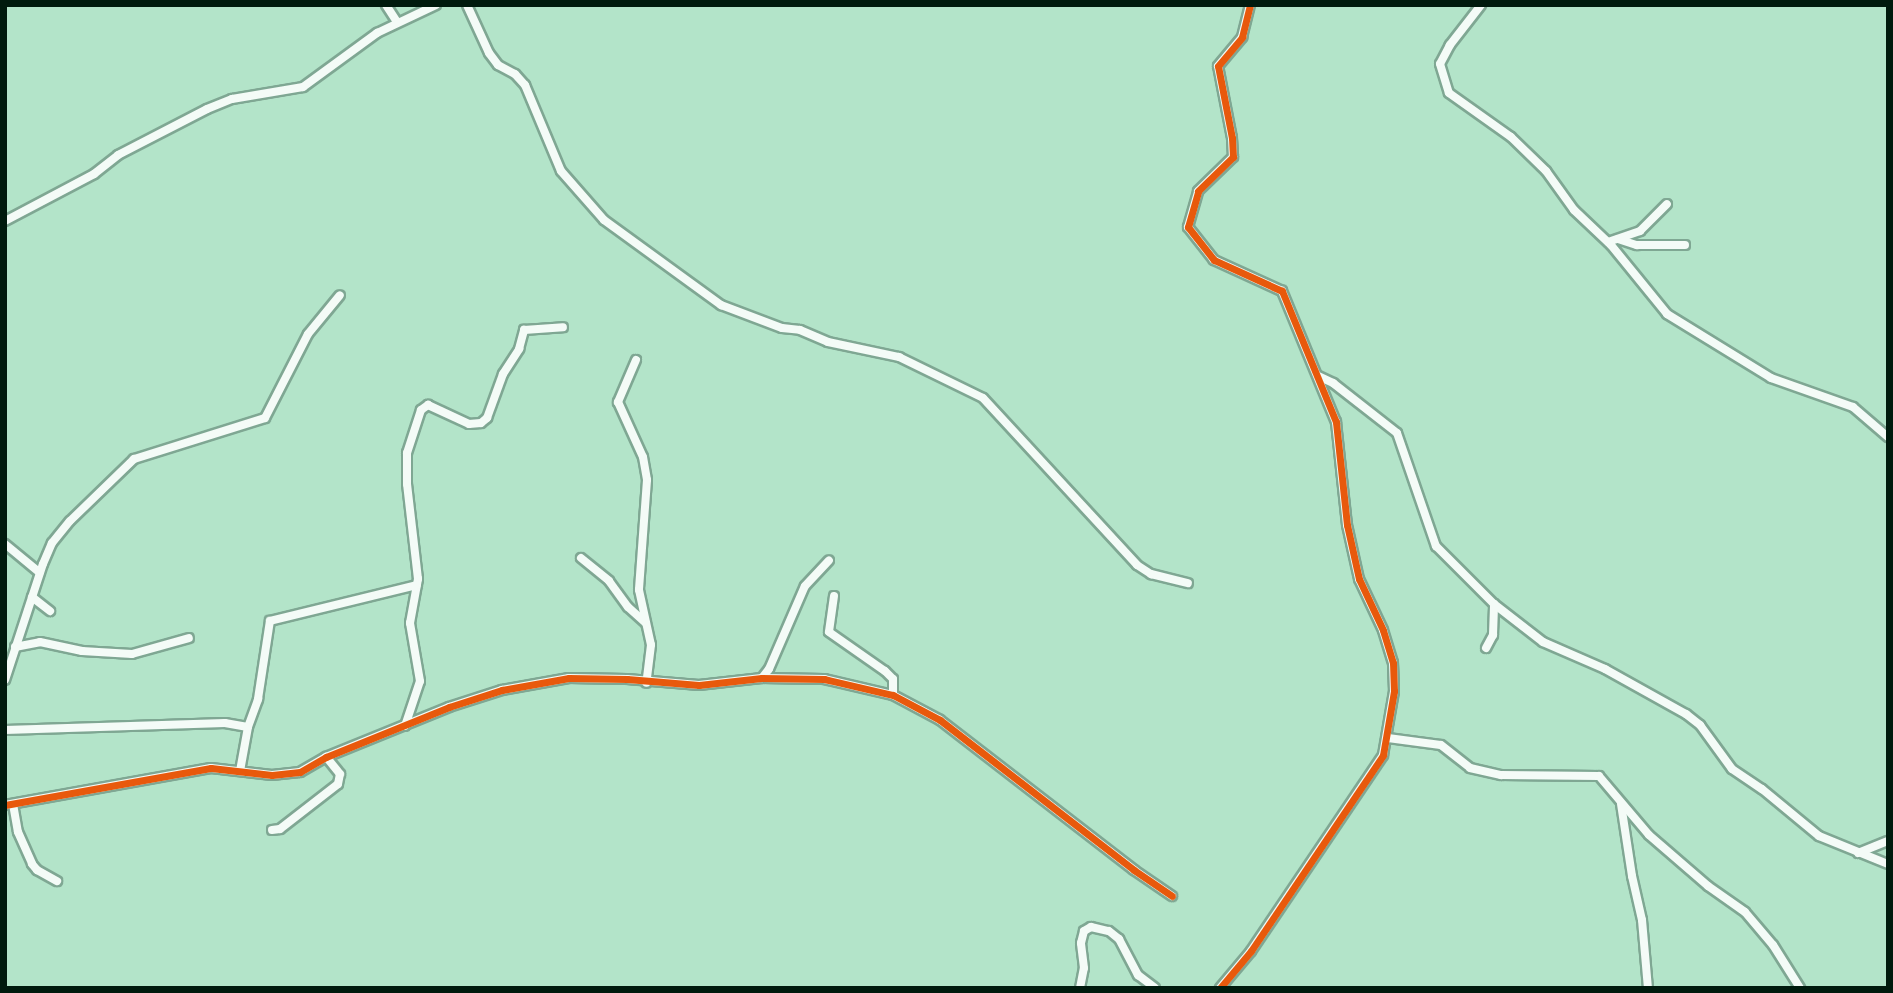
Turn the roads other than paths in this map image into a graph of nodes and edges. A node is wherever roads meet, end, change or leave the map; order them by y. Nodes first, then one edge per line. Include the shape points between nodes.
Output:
1 (386, 5) edge
2 (436, 5) edge
3 (467, 5) edge
4 (1250, 5) edge
5 (1481, 5) edge
6 (397, 22) junction
7 (1667, 204) dead end
8 (5, 221) edge
9 (1618, 239) junction
10 (1608, 242) junction
11 (1685, 245) dead end
12 (340, 295) dead end
13 (563, 327) dead end
14 (636, 360) dead end
15 (1318, 376) junction
16 (1888, 437) edge
17 (60, 517) dead end
18 (63, 530) junction
19 (5, 544) edge
20 (581, 558) dead end
21 (829, 560) dead end
22 (40, 573) junction
23 (1188, 583) dead end
24 (417, 586) junction
25 (834, 596) dead end
26 (32, 597) junction
27 (1494, 604) junction
28 (50, 611) dead end
29 (646, 623) junction
30 (189, 638) dead end
31 (15, 648) junction
32 (1486, 648) dead end
33 (762, 678) junction
34 (5, 680) edge
35 (646, 683) junction
36 (892, 695) junction
37 (405, 726) junction
38 (248, 727) junction
39 (5, 730) edge
40 (1388, 738) junction
41 (326, 757) junction
42 (240, 771) junction
43 (1621, 804) junction
44 (9, 805) edge
45 (272, 830) dead end
46 (1888, 841) edge
47 (1858, 853) junction
48 (1888, 864) edge
49 (57, 881) dead end
50 (1172, 896) dead end
51 (1080, 988) edge
52 (1155, 988) edge
53 (1220, 988) edge
54 (1648, 988) edge
55 (1800, 988) edge

1 - 6 street
2 - 6 street
3 - 23 street via 489,54 525,85 561,171 610,225 721,305 828,342 899,357 983,398 1137,565 1151,574
4 - 15 street via 1242,37 1218,66 1233,157 1198,191 1188,227 1214,260 1282,291
5 - 10 street via 1440,64 1450,93 1511,137
6 - 8 street via 303,87 232,99 207,109
7 - 9 street via 1640,231
9 - 10 street
9 - 11 street via 1637,245
10 - 16 street via 1667,314 1771,378 1853,407
12 - 18 street via 308,334 265,418 134,459
13 - 24 street via 524,330 481,423 469,424 431,406 421,410 407,453
14 - 29 street via 618,402 643,457 646,480 639,590
15 - 27 street via 1397,433 1436,546
15 - 40 street via 1336,422 1347,524 1359,579 1393,663
17 - 18 street
18 - 22 street via 52,543
19 - 22 street
20 - 29 street via 609,581
21 - 33 street via 805,586
22 - 26 street
24 - 37 street via 411,623 420,681
24 - 38 street via 270,621 258,699
25 - 36 street via 829,632 893,679
26 - 28 street
26 - 31 street
27 - 32 street via 1493,635
27 - 47 street via 1543,642 1605,669 1686,714 1700,725 1731,769 1819,836
29 - 35 street via 651,645
30 - 31 street via 132,654 74,650 40,642
31 - 34 street
33 - 35 street via 699,685
33 - 36 street via 824,679
35 - 37 street via 569,678 449,707
36 - 50 street via 940,720
37 - 41 street
38 - 39 street via 225,723
38 - 42 street
40 - 43 street via 1441,746 1470,768 1501,775 1599,776
40 - 53 street via 1383,755 1251,951
41 - 42 street via 300,772
41 - 45 street via 340,774 334,789 281,829
42 - 44 street via 212,768
43 - 54 street via 1642,920
43 - 55 street via 1649,835 1745,912
44 - 49 street via 32,864
46 - 47 street
47 - 48 street
51 - 52 street via 1084,968 1081,943 1084,931 1091,927 1119,939 1138,975

